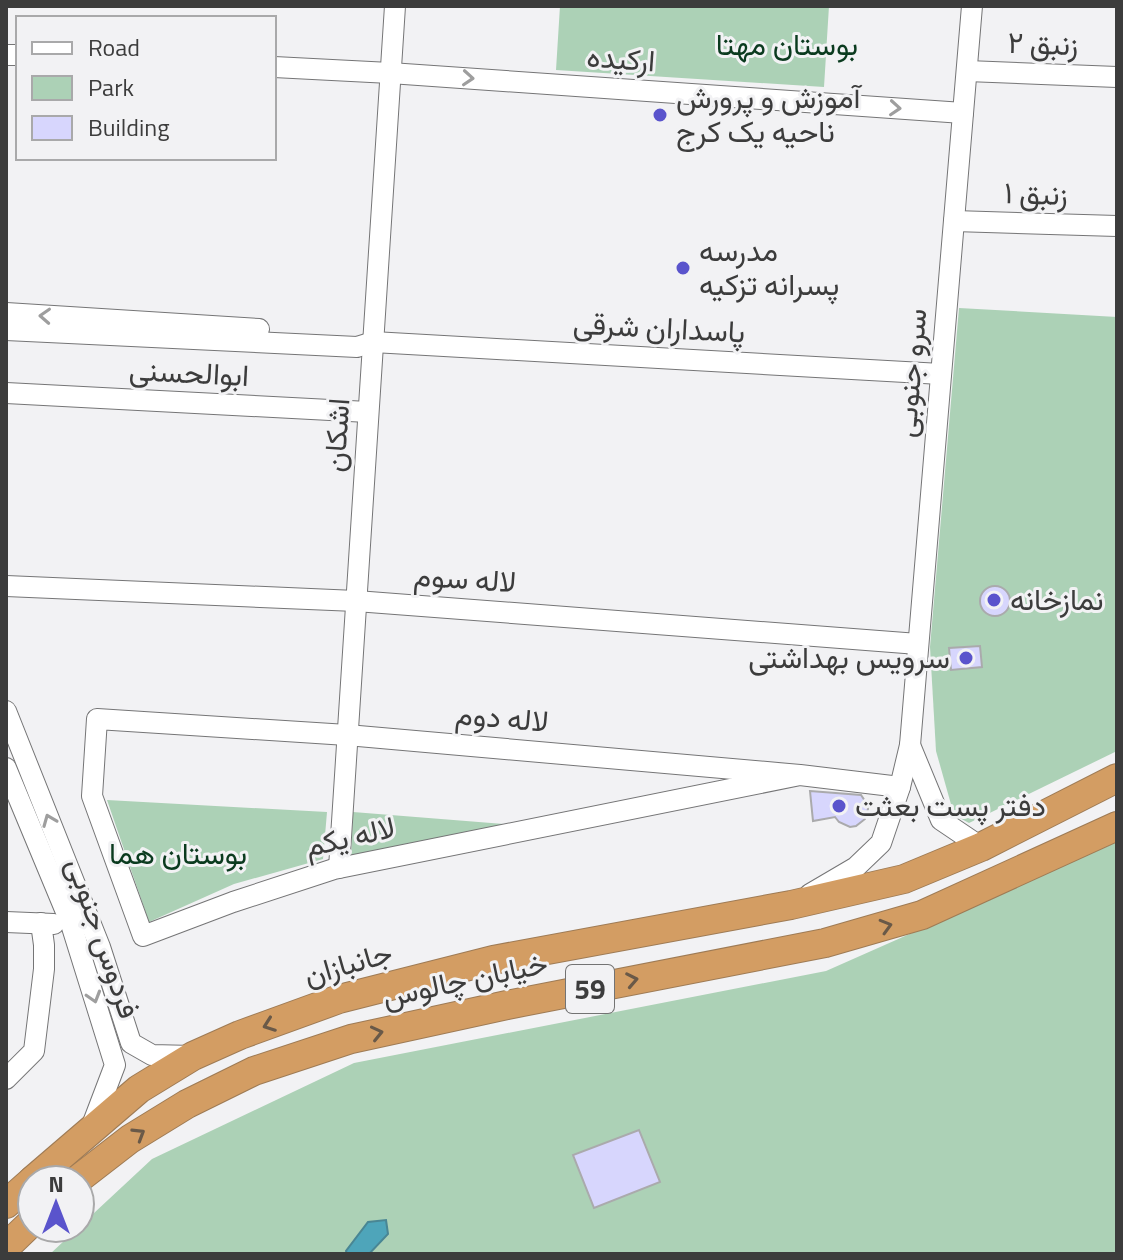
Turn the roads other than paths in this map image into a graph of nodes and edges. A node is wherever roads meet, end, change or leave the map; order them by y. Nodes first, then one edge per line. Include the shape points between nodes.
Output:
1 (395, 6) edge
2 (972, 6) edge
3 (276, 67) edge
4 (967, 71) junction
5 (390, 73) junction
6 (1117, 77) edge
7 (963, 113) junction
8 (954, 221) junction
9 (1117, 226) edge
10 (6, 313) edge
11 (6, 330) edge
12 (373, 342) junction
13 (941, 374) junction
14 (6, 393) edge
15 (368, 412) junction
16 (6, 586) edge
17 (356, 601) junction
18 (918, 644) junction
19 (6, 711) edge
20 (97, 719) joint
21 (347, 735) junction
22 (910, 745) junction
23 (6, 768) edge
24 (800, 775) junction
25 (1117, 778) edge
26 (900, 787) junction
27 (1117, 827) edge
28 (981, 847) junction
29 (339, 868) junction
30 (791, 905) junction
31 (6, 922) edge
32 (41, 923) junction
33 (71, 924) junction
34 (493, 960) junction
35 (507, 1005) junction
36 (193, 1056) junction
37 (6, 1079) edge
38 (91, 1129) junction
39 (52, 1164) edge
40 (96, 1165) edge

1 - 5 street, اشکان
2 - 4 street, سرو جنوبی
3 - 5 street, ارکیده
4 - 6 street, زنبق ۲
4 - 7 street, سرو جنوبی
5 -> 7 street, ارکیده
5 - 12 street, اشکان
7 - 8 street, سرو جنوبی
8 - 9 street, زنبق ۱
8 - 13 street, سرو جنوبی
12 -> 10 street, پاسداران شرقی via 360,335
11 - 12 street, پاسداران شرقی via 357,347
12 - 13 street, پاسداران شرقی
12 - 15 street, اشکان
13 - 18 street, سرو جنوبی
14 - 15 street, ابوالحسنی
15 - 17 street, اشکان
16 - 17 street, لاله سوم
17 - 18 street, لاله سوم
17 - 21 street, اشکان
18 - 22 street, سرو جنوبی
36 -> 19 street, فردوس جنوبی via 152,1055 131,1043 100,947
20 - 21 street, لاله دوم
20 - 29 street, لاله یکم via 92,796 143,936
21 - 24 street, لاله دوم
21 - 29 street, اشکان
22 - 26 street, سرو جنوبی
22 - 28 street via 941,820
23 - 33 street, فردوس جنوبی
24 - 26 street, لاله دوم
24 - 29 street, لاله یکم
25 - 28 highway, 59
26 - 30 street, سرو جنوبی via 881,843 856,867
35 -> 27 highway, خیابان چالوس / 59 via 825,943 908,919
28 - 30 highway, 59 via 904,879
30 - 34 highway, جانبازان / 59
31 - 32 street
32 - 33 street
32 - 37 street via 44,969 34,1051
33 -> 38 street, فردوس جنوبی via 115,1065
34 - 35 highway
34 -> 36 highway, جانبازان / 59 via 339,999
40 -> 35 highway, خیابان چالوس / 59 via 187,1104 254,1071 351,1039
36 - 38 highway, جانبازان / 59 via 139,1089
38 - 39 highway, جانبازان / 59

